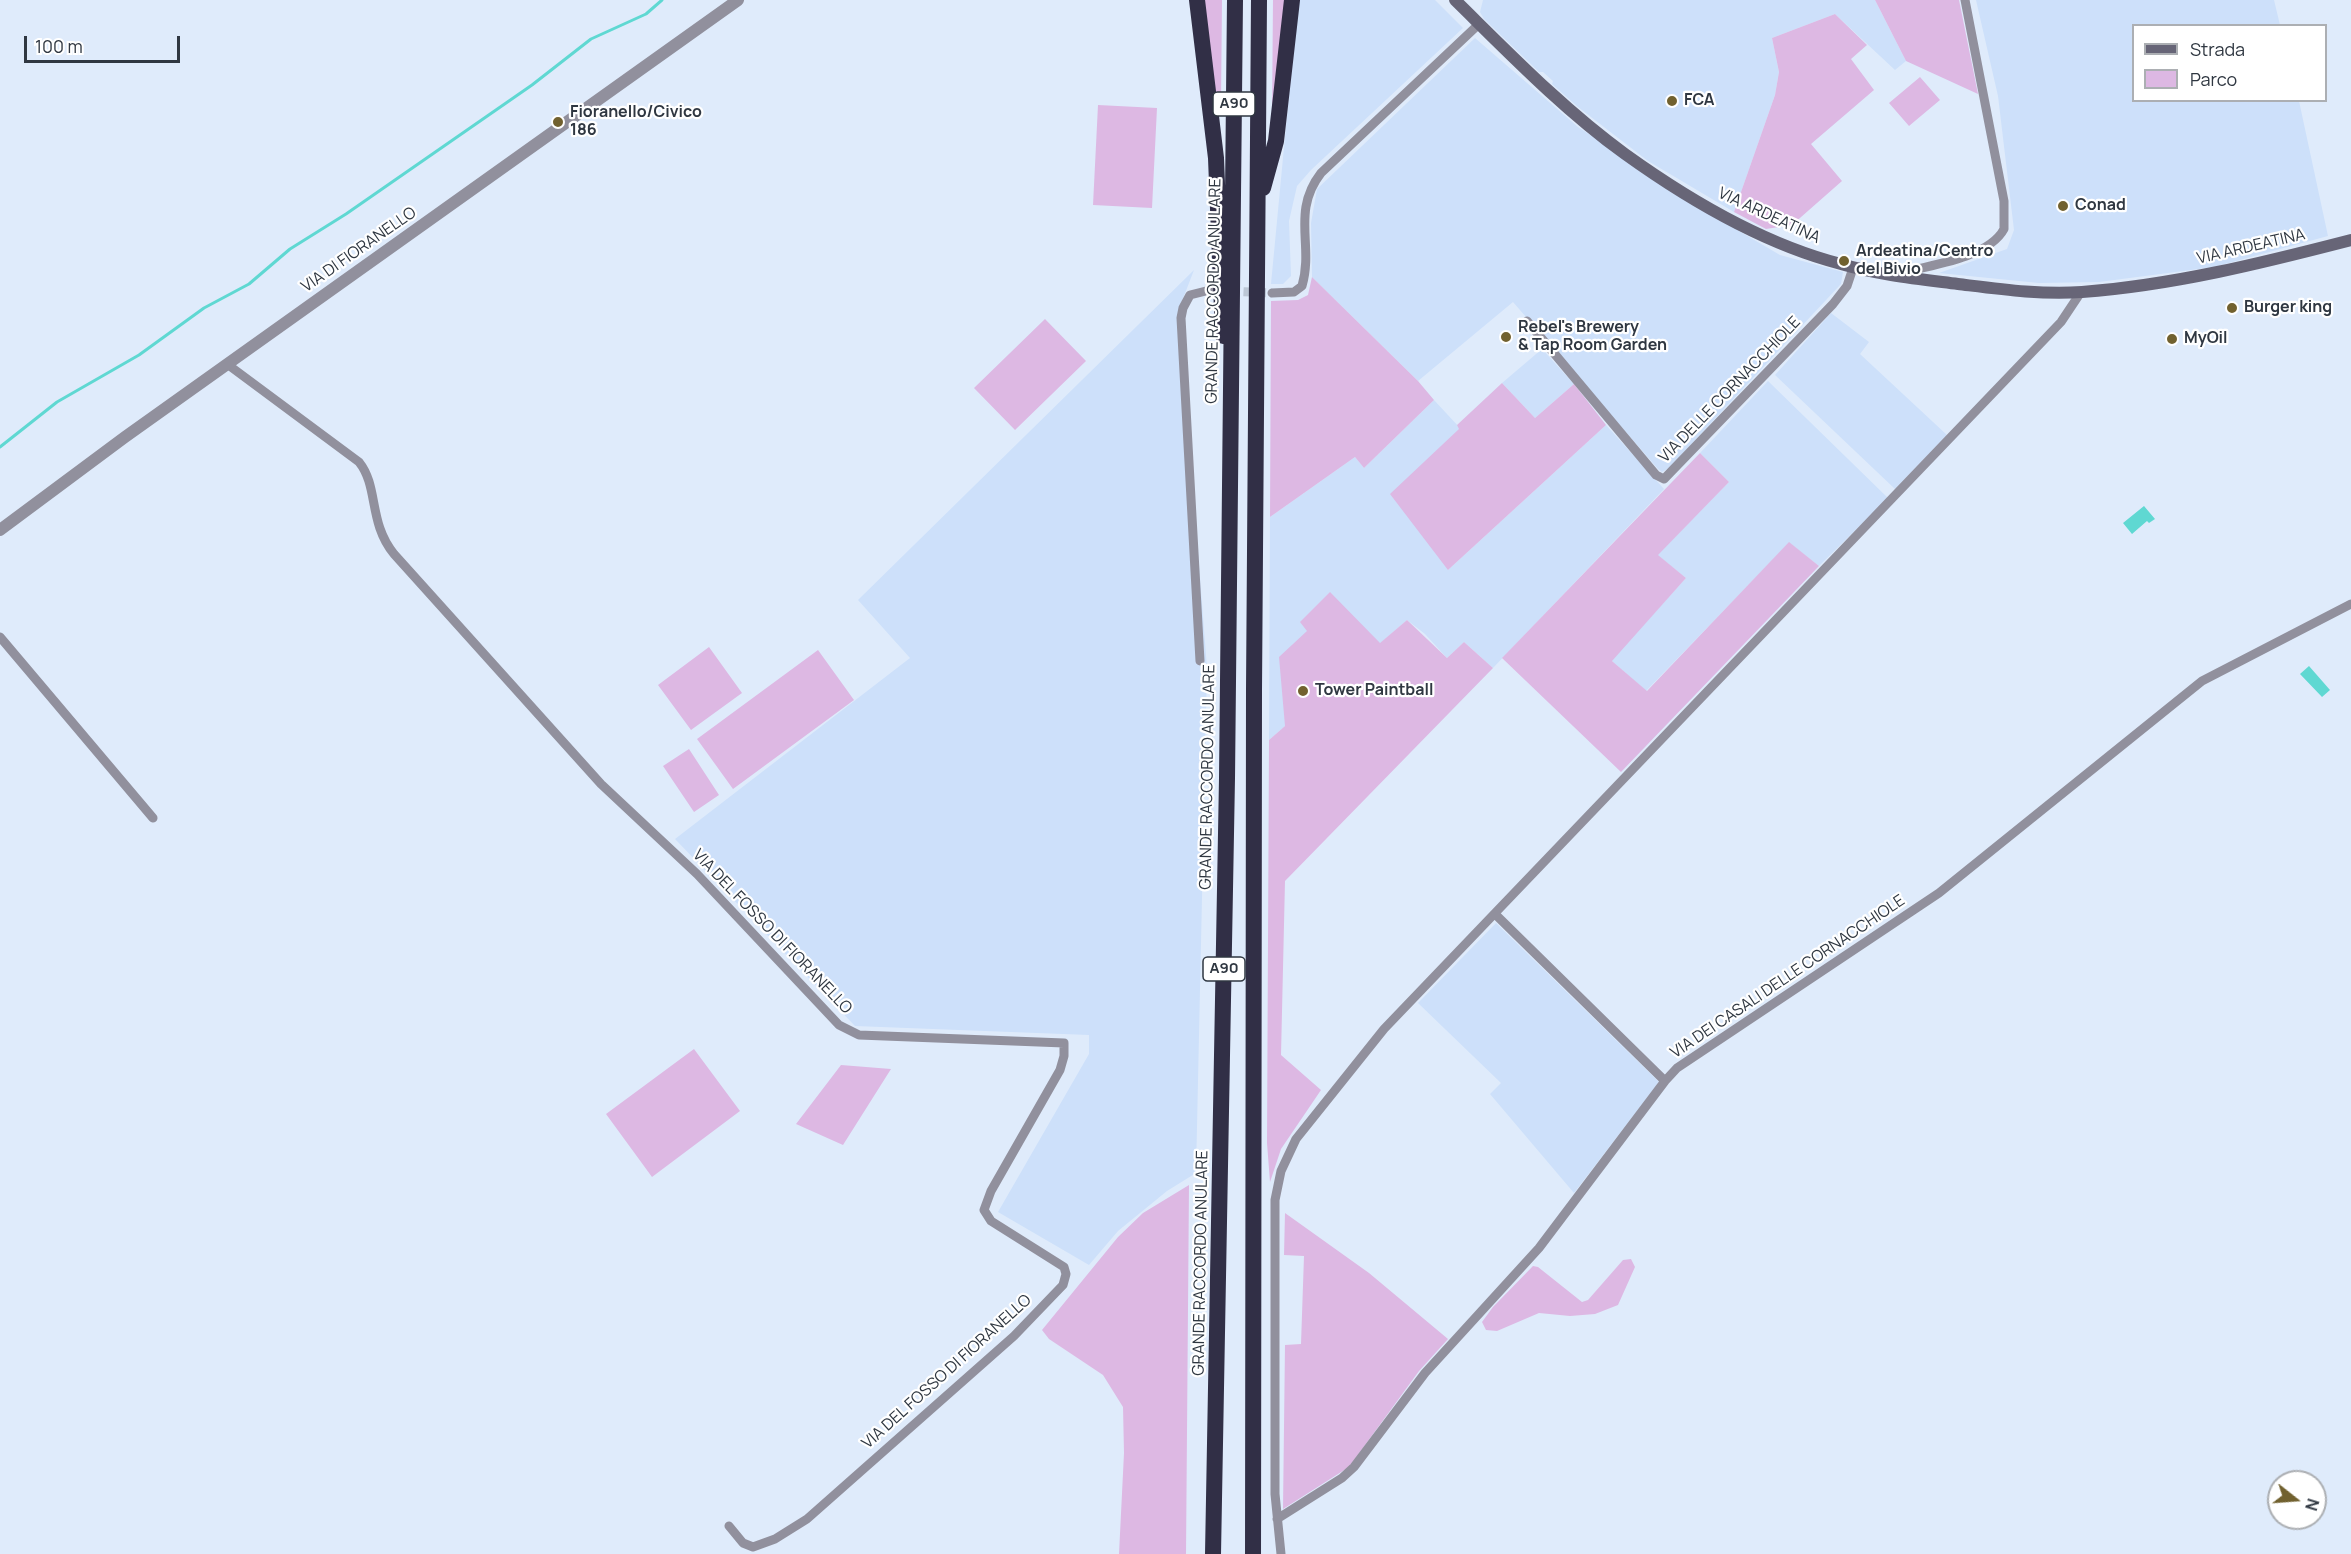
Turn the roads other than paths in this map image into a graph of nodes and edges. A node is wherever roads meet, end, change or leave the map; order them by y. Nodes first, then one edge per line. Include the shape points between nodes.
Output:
1 (738, 0) edge
2 (1197, 0) edge
3 (1235, 0) edge
4 (1258, 0) edge
5 (1292, 0) edge
6 (1455, 0) edge
7 (1965, 0) edge
8 (1479, 24) junction
9 (1257, 206) junction
10 (2351, 240) edge
11 (1853, 267) junction
12 (1890, 275) junction
13 (1210, 290) dead end
14 (2081, 292) junction
15 (1272, 293) tunnel mouth
16 (1527, 321) dead end
17 (227, 364) junction
18 (1231, 385) junction
19 (0, 530) edge
20 (2351, 604) edge
21 (0, 637) edge
22 (1200, 661) dead end
23 (153, 818) dead end
24 (1495, 914) junction
25 (1665, 1081) junction
26 (1277, 1519) junction
27 (729, 1526) dead end
28 (1213, 1554) edge
29 (1253, 1554) edge
30 (1281, 1554) edge

1 - 17 street, VIA DI FIORANELLO
2 - 18 highway via 1216,158 1221,316
3 - 18 highway, GRANDE RACCORDO ANULARE / A90
4 - 9 highway, A90
5 - 9 highway via 1276,141
6 - 8 main road, VIA ARDEATINA
7 - 12 street via 2004,201 2004,229 1993,241 1957,260
8 - 11 main road, VIA ARDEATINA via 1602,137 1661,179 1770,239
8 - 15 street via 1321,173 1309,193 1305,210 1302,286 1294,292
9 - 29 highway, A90
10 - 14 main road, VIA ARDEATINA via 2220,273
11 - 12 main road, VIA ARDEATINA
11 - 16 street, VIA DELLE CORNACCHIOLE via 1833,304 1664,479 1656,476
12 - 14 main road, VIA ARDEATINA via 2022,291
13 - 22 street via 1190,295 1181,318
14 - 24 street via 2061,322
17 - 19 street, VIA DI FIORANELLO
17 - 27 street, VIA DEL FOSSO DI FIORANELLO via 359,462 367,476 378,526 394,554 601,784 697,874 839,1025 859,1035 1064,1043 1060,1070 984,1210 991,1221 1064,1267 1063,1285 1014,1336 807,1519 775,1539 753,1547 743,1543
18 - 28 highway, GRANDE RACCORDO ANULARE / A90
20 - 25 street, VIA DEI CASALI DELLE CORNACCHIOLE via 2202,681 1939,893 1709,1044
21 - 23 street
24 - 25 street
24 - 26 street via 1351,1068 1296,1139 1281,1171 1274,1237
25 - 26 street, VIA DEI CASALI DELLE CORNACCHIOLE via 1539,1248 1425,1372 1354,1467
26 - 30 street

